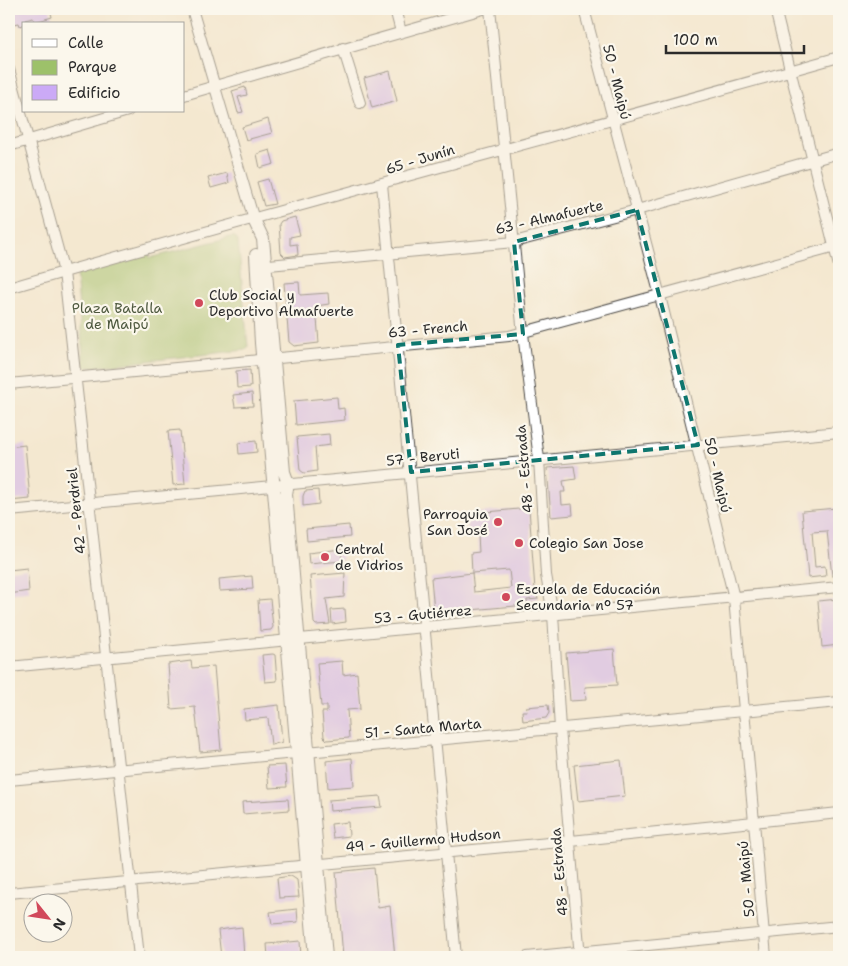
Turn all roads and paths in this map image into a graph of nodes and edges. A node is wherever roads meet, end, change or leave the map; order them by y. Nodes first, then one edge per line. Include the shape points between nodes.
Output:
1 (192, 9) edge
2 (395, 9) edge
3 (483, 9) edge
4 (490, 9) edge
5 (584, 9) edge
6 (775, 9) edge
7 (401, 32) junction
8 (343, 48) junction
9 (839, 57) edge
10 (9, 69) edge
11 (791, 71) junction
12 (214, 85) junction
13 (185, 94) edge
14 (360, 103) dead end
15 (125, 112) edge
16 (612, 120) junction
17 (28, 141) junction
18 (9, 146) edge
19 (505, 148) junction
20 (839, 153) edge
21 (814, 160) junction
22 (382, 184) junction
23 (637, 210) junction
24 (254, 220) junction
25 (514, 242) junction
26 (837, 247) edge
27 (390, 253) junction
28 (261, 266) junction
29 (839, 266) edge
30 (64, 272) junction
31 (9, 288) edge
32 (660, 296) junction
33 (522, 334) junction
34 (398, 345) junction
35 (268, 358) junction
36 (76, 378) junction
37 (9, 384) edge
38 (839, 432) edge
39 (698, 445) junction
40 (539, 459) junction
41 (411, 472) junction
42 (288, 483) junction
43 (274, 484) junction
44 (89, 504) junction
45 (9, 511) edge
46 (839, 587) edge
47 (734, 598) junction
48 (553, 614) junction
49 (425, 627) junction
50 (293, 640) junction
51 (108, 657) junction
52 (9, 667) edge
53 (839, 702) edge
54 (743, 712) junction
55 (560, 729) junction
56 (437, 742) junction
57 (303, 752) junction
58 (119, 771) junction
59 (9, 780) edge
60 (839, 813) edge
61 (755, 822) junction
62 (571, 841) junction
63 (447, 852) junction
64 (313, 863) junction
65 (131, 881) junction
66 (9, 893) edge
67 (839, 926) edge
68 (764, 934) junction
69 (580, 955) edge
70 (139, 957) edge
71 (315, 957) edge
72 (326, 957) edge
73 (456, 957) edge
74 (527, 957) edge
75 (766, 957) edge

1 - 12 street
2 - 7 street
3 - 7 street
4 - 19 street, 48 - Estrada
5 - 16 street, 50 - Maipú
6 - 11 street
7 - 8 street
8 - 12 street
8 - 14 street
9 - 11 street, 65 - Junín
10 - 17 street, 42 - Perdriel
11 - 16 street, 65 - Junín
11 - 21 street
12 - 13 street
12 - 24 street
15 - 17 street
16 - 19 street, 65 - Junín
16 - 23 street, 50 - Maipú
17 - 18 street
17 - 30 street, 42 - Perdriel
19 - 22 street, 65 - Junín
19 - 25 street, 48 - Estrada
20 - 21 street, 63 - Almafuerte
21 - 23 street, 63 - Almafuerte
21 - 26 street
22 - 24 street, 65 - Junín
22 - 27 street
23 - 25 street, 63 - Almafuerte
23 - 32 street, 50 - Maipú
24 - 28 main road via 263,239
24 - 30 street, 65 - Junín
25 - 27 street, 63 - Almafuerte
25 - 33 street, 48 - Estrada
26 - 29 street
26 - 32 street, 63 - French
27 - 28 street, 63 - Almafuerte
27 - 34 street
28 - 35 main road
30 - 31 street, 65 - Junín
30 - 36 street, 42 - Perdriel
32 - 33 street, 63 - French
32 - 39 street, 50 - Maipú
33 - 34 street, 63 - French
33 - 40 street, 48 - Estrada
34 - 35 street, 63 - French
34 - 41 street
35 - 36 street, 63 - French
35 - 42 main road
35 - 43 main road
36 - 37 street, 63 - French
36 - 44 street, 42 - Perdriel
38 - 39 street, 57 - Beruti
39 - 40 street, 57 - Beruti
39 - 47 street, 50 - Maipú
40 - 41 street, 57 - Beruti
40 - 48 street, 48 - Estrada via 546,575
41 - 42 street, 57 - Beruti
41 - 49 street
42 - 43 street, 57 - Beruti
42 - 50 main road
43 - 44 street, 57 - Beruti
43 - 50 main road
44 - 45 street, 57 - Beruti
44 - 51 street, 42 - Perdriel
46 - 47 street, 53 - Gutiérrez
47 - 48 street, 53 - Gutiérrez
47 - 54 street, 50 - Maipú
48 - 49 street, 53 - Gutiérrez
48 - 55 street, 48 - Estrada
49 - 50 street, 53 - Gutiérrez
49 - 56 street
50 - 51 street, 53 - Gutiérrez
50 - 57 main road
51 - 52 street, 53 - Gutiérrez
51 - 58 street, 42 - Perdriel
53 - 54 street, 51 - Santa Marta
54 - 55 street, 51 - Santa Marta
54 - 61 street, 50 - Maipú
55 - 56 street, 51 - Santa Marta
55 - 62 street, 48 - Estrada
56 - 57 street, 51 - Santa Marta
56 - 63 street
57 - 58 street, 51 - Santa Marta
57 - 64 main road
58 - 59 street, 51 - Santa Marta
58 - 65 street, 42 - Perdriel
60 - 61 street, 49 - Guillermo Hudson
61 - 62 street, 49 - Guillermo Hudson
61 - 68 street, 50 - Maipú
62 - 63 street, 49 - Guillermo Hudson
62 - 69 street, 48 - Estrada
63 - 64 street, 49 - Guillermo Hudson
63 - 73 street
64 - 65 street, 49 - Guillermo Hudson
64 - 71 main road
64 - 72 main road
65 - 66 street, 49 - Guillermo Hudson
65 - 70 street, 42 - Perdriel
67 - 68 street
68 - 69 street
68 - 75 street, 50 - Maipú
69 - 74 street

